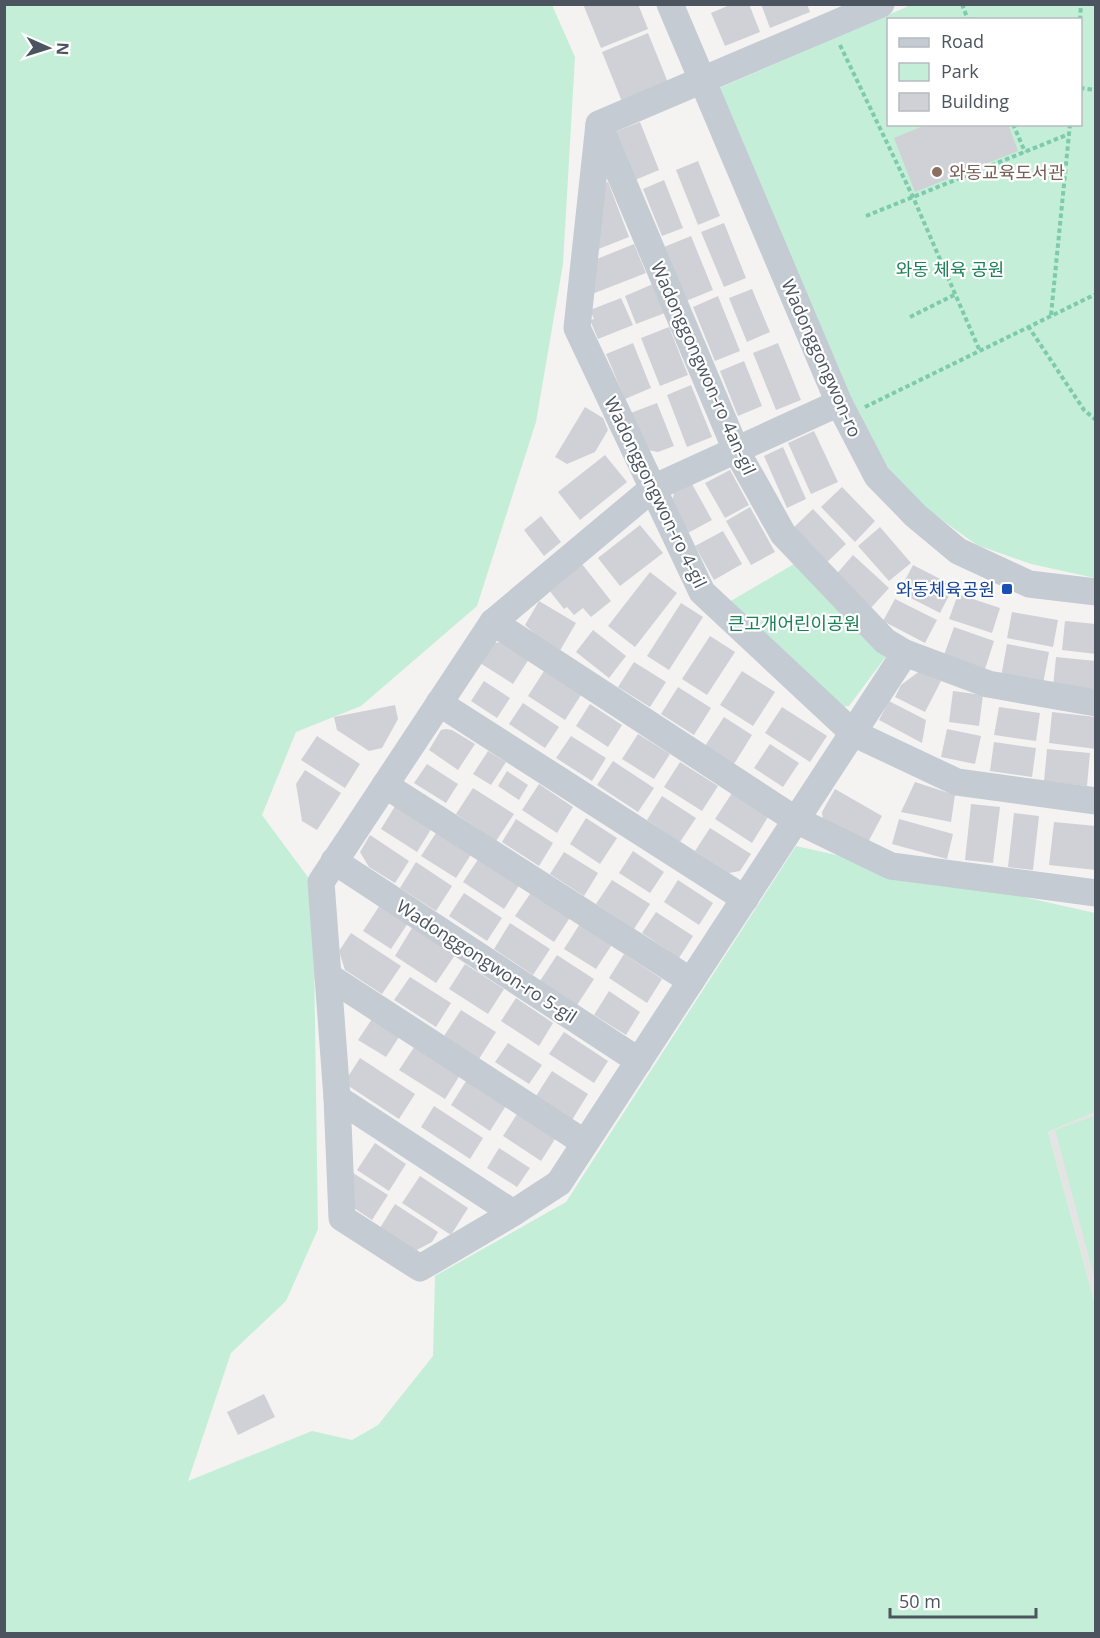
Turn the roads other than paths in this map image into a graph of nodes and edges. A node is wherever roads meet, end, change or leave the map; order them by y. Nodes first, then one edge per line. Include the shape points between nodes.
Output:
1 (670, 4) edge
2 (881, 4) edge
3 (826, 15) edge
4 (702, 78) junction
5 (599, 124) junction
6 (843, 410) junction
7 (736, 450) junction
8 (653, 488) junction
9 (1095, 591) edge
10 (493, 622) junction
11 (905, 653) junction
12 (439, 703) junction
13 (1095, 703) edge
14 (853, 734) junction
15 (385, 785) junction
16 (1095, 801) edge
17 (796, 820) junction
18 (334, 861) junction
19 (1095, 893) edge
20 (745, 899) junction
21 (328, 976) junction
22 (691, 981) junction
23 (639, 1061) junction
24 (337, 1098) junction
25 (585, 1143) junction
26 (513, 1213) junction

1 - 4 street, Wadonggongwon-ro
2 - 3 street
3 - 4 street
4 - 5 street
4 - 6 street, Wadonggongwon-ro
5 - 7 street, Wadonggongwon-ro 4an-gil
5 - 8 street, Wadonggongwon-ro 4-gil via 577,328
6 - 7 street
6 - 9 street, Wadonggongwon-ro via 877,477 958,551 1029,584
7 - 8 street
7 - 11 street, Wadonggongwon-ro 4an-gil via 783,534 885,641
8 - 10 street
8 - 14 street, Wadonggongwon-ro 4-gil via 702,592
10 - 12 street
10 - 17 street
11 - 13 street, Wadonggongwon-ro 4an-gil via 988,684
11 - 14 street
12 - 15 street
12 - 20 street
14 - 16 street, Wadonggongwon-ro 4-gil via 957,782
14 - 17 street
15 - 18 street
15 - 22 street
17 - 19 street via 891,866
17 - 20 street
18 - 21 street via 321,882
18 - 23 street, Wadonggongwon-ro 5-gil
20 - 22 street
21 - 24 street
21 - 25 street
22 - 23 street
23 - 25 street
24 - 26 street
24 - 26 street via 342,1218 420,1268
25 - 26 street via 559,1183

